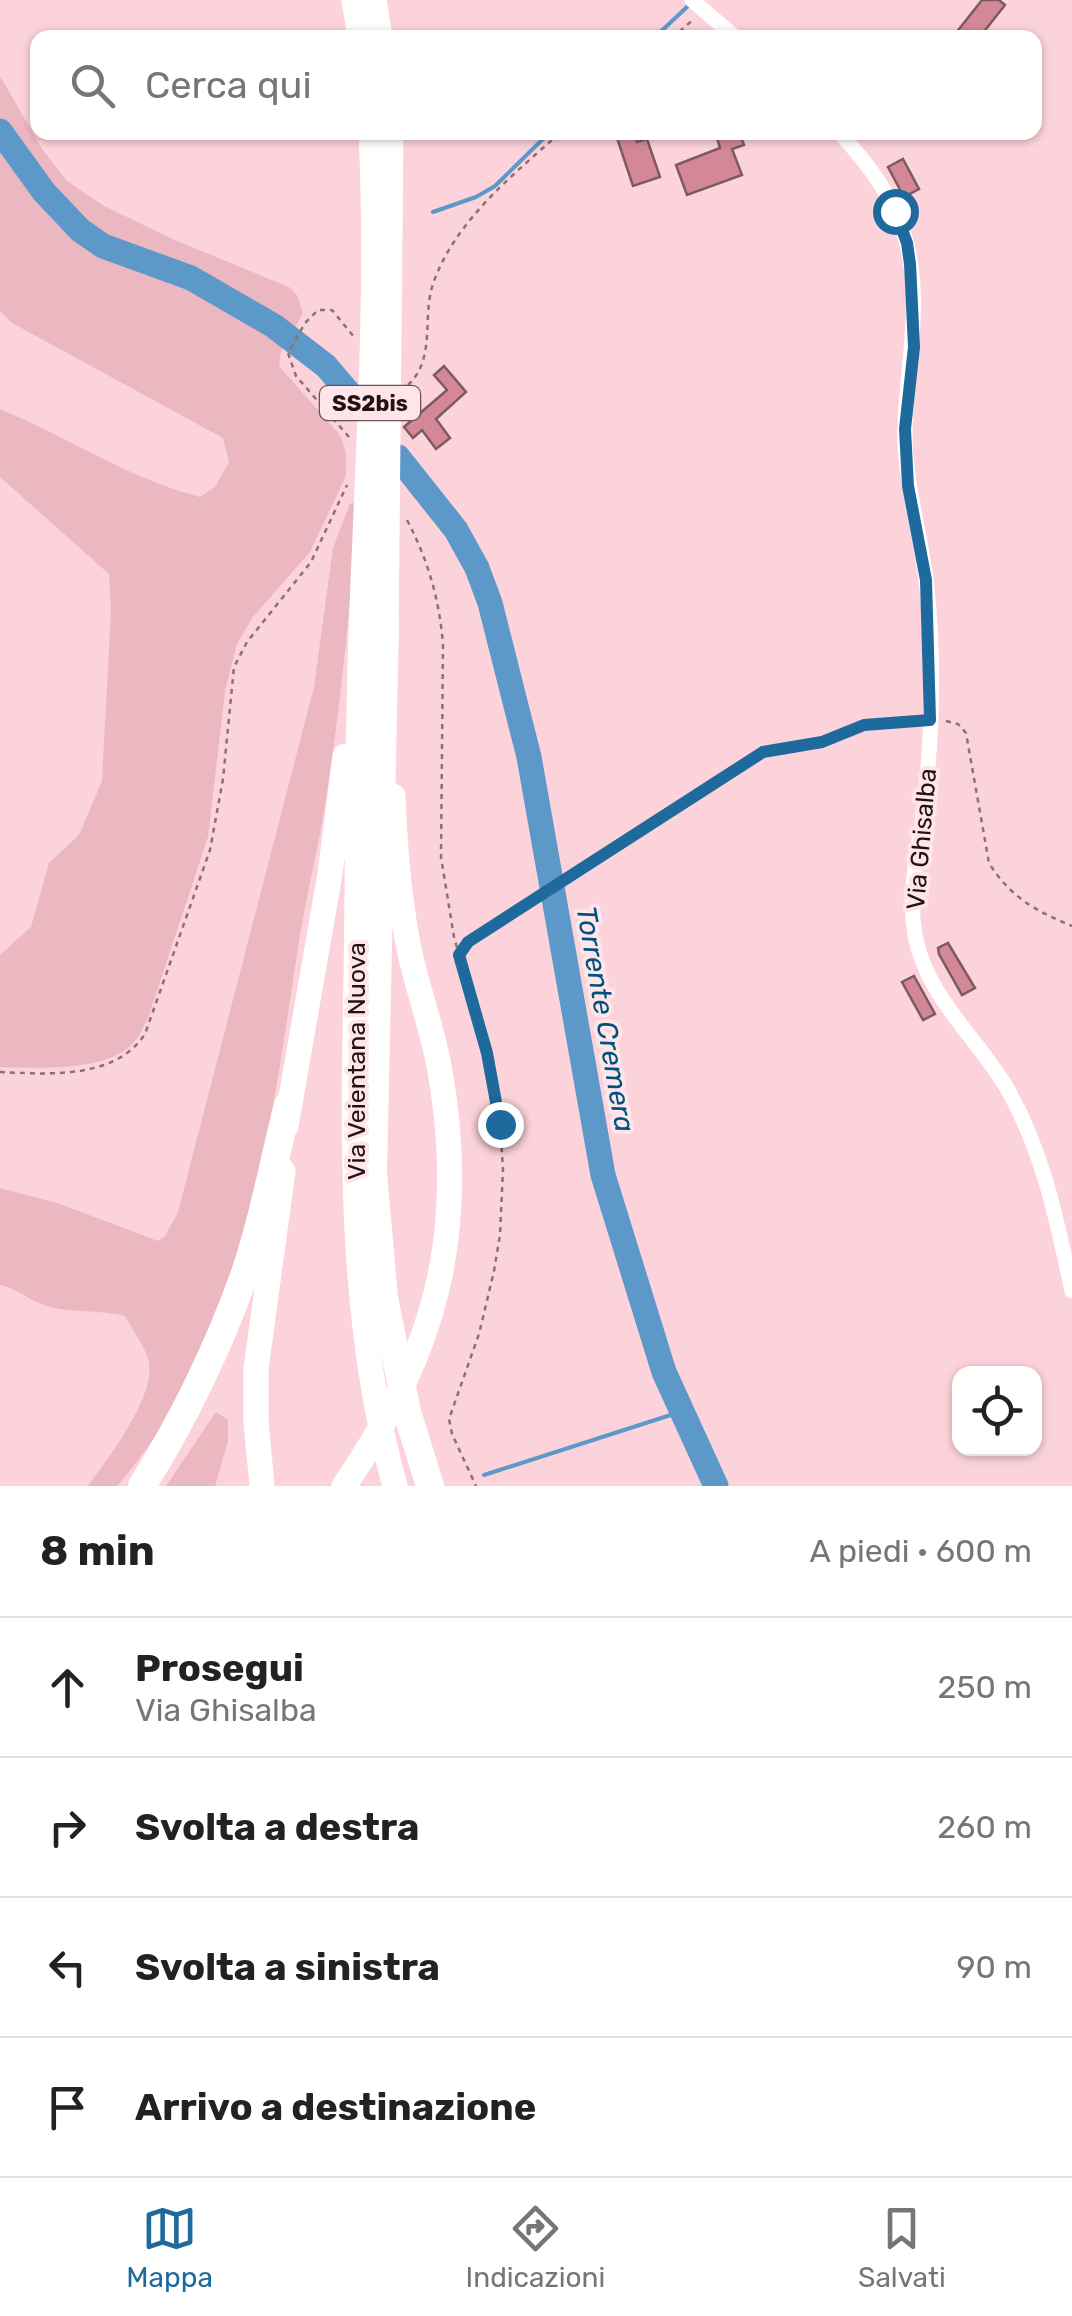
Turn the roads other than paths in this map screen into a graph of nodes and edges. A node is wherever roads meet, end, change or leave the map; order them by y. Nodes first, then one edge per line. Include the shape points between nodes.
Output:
1 (354, 0) edge
2 (374, 0) edge
3 (698, 5) edge
4 (359, 30) edge
5 (379, 30) edge
6 (727, 30) edge
7 (371, 140) edge
8 (391, 140) edge
9 (846, 140) edge
10 (382, 282) junction
11 (373, 627) junction
12 (288, 1104) junction
13 (1072, 1292) edge
14 (142, 1486) edge
15 (262, 1486) edge
16 (344, 1486) edge
17 (395, 1486) edge
18 (430, 1486) edge

1 - 4 highway
2 - 5 highway
3 - 6 street
7 - 10 highway, SS2bis
8 - 10 highway, SS2bis
9 - 13 street, Via Ghisalba via 890,199 910,264 914,347 905,429 926,580 930,720 912,888 916,938 934,985 1029,1132 1050,1190
10 - 11 highway, SS2bis via 385,515
11 - 12 highway
11 - 16 highway via 395,861 440,1069 452,1164 432,1310 400,1395
11 - 17 highway, Via Veientana Nuova via 355,1222 367,1355
11 - 18 highway via 374,1185 392,1344
12 - 14 highway via 247,1266 218,1346
12 - 15 highway via 256,1369

